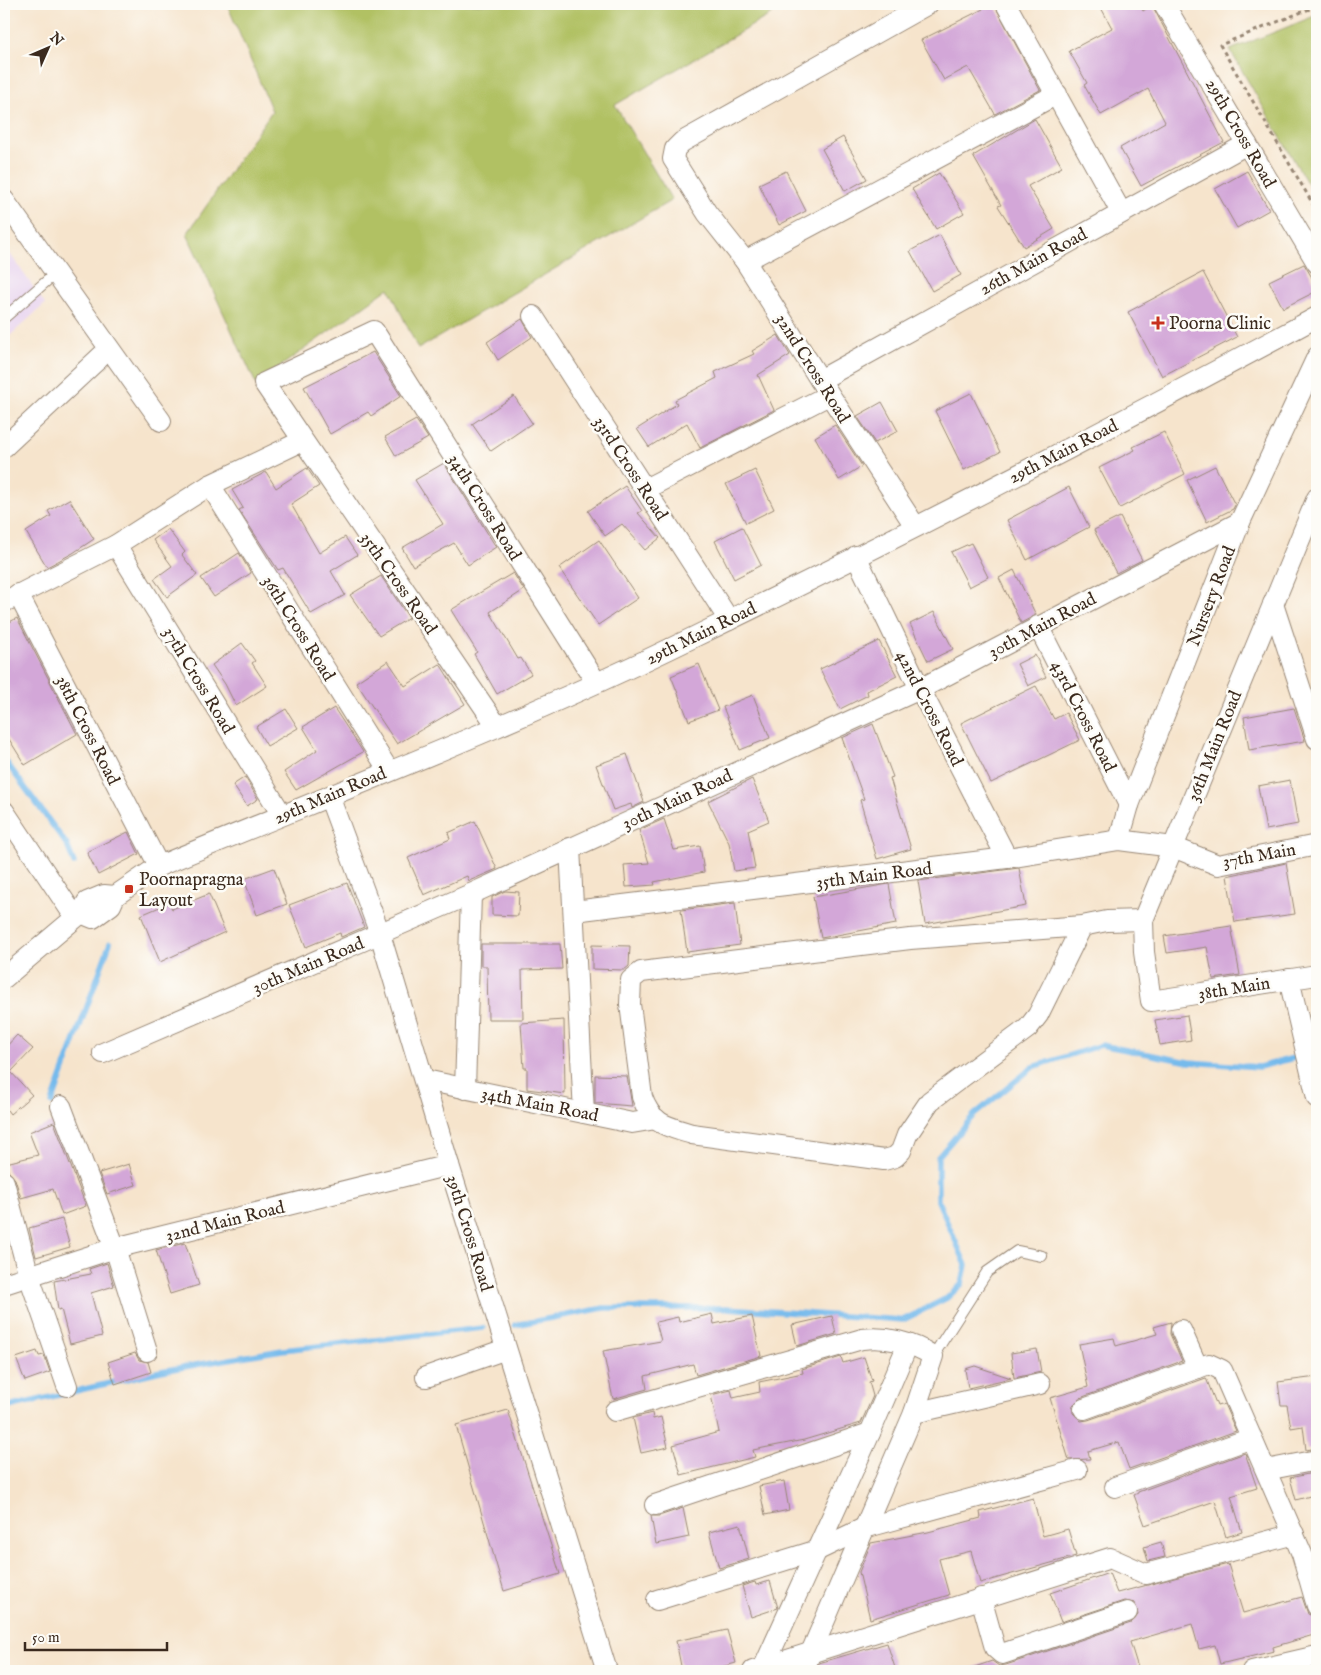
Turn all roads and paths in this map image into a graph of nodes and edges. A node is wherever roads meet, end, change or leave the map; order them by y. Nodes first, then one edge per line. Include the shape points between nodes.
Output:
1 (928, 4) edge
2 (1006, 4) edge
3 (1164, 4) edge
4 (1317, 6) edge
5 (1057, 94) junction
6 (1247, 144) junction
7 (4, 200) edge
8 (1317, 211) edge
9 (1121, 212) junction
10 (745, 260) junction
11 (1317, 263) edge
12 (56, 273) junction
13 (532, 316) dead end
14 (1317, 317) edge
15 (4, 318) edge
16 (374, 331) joint
17 (110, 349) junction
18 (1317, 357) edge
19 (825, 387) junction
20 (162, 421) dead end
21 (302, 441) junction
22 (4, 447) edge
23 (210, 485) junction
24 (645, 489) junction
25 (1317, 498) edge
26 (1240, 522) junction
27 (915, 526) junction
28 (116, 545) junction
29 (856, 556) junction
30 (11, 598) edge
31 (1272, 604) junction
32 (729, 620) junction
33 (1038, 626) junction
34 (596, 682) junction
35 (920, 689) junction
36 (497, 726) junction
37 (1317, 739) edge
38 (389, 771) junction
39 (329, 796) junction
40 (1129, 806) junction
41 (4, 810) edge
42 (282, 815) junction
43 (1119, 840) junction
44 (1317, 844) edge
45 (1173, 847) junction
46 (570, 848) junction
47 (1007, 858) junction
48 (159, 866) junction
49 (471, 894) junction
50 (574, 911) junction
51 (78, 915) junction
52 (1143, 920) junction
53 (1082, 926) junction
54 (380, 934) junction
55 (1317, 975) edge
56 (4, 978) edge
57 (1289, 980) junction
58 (1151, 1001) joint
59 (102, 1053) dead end
60 (465, 1089) junction
61 (429, 1096) junction
62 (1317, 1098) edge
63 (61, 1106) dead end
64 (584, 1114) junction
65 (656, 1119) junction
66 (449, 1165) junction
67 (4, 1182) edge
68 (115, 1248) junction
69 (1042, 1256) dead end
70 (29, 1276) junction
71 (4, 1284) edge
72 (1182, 1330) dead end
73 (908, 1344) junction
74 (506, 1349) junction
75 (147, 1351) dead end
76 (933, 1356) junction
77 (1198, 1368) junction
78 (426, 1377) dead end
79 (1040, 1384) dead end
80 (67, 1386) dead end
81 (1084, 1409) dead end
82 (615, 1411) dead end
83 (914, 1413) junction
84 (870, 1433) junction
85 (1252, 1438) junction
86 (1317, 1460) edge
87 (1077, 1470) dead end
88 (1266, 1470) junction
89 (1115, 1487) dead end
90 (655, 1505) dead end
91 (864, 1528) junction
92 (1294, 1534) junction
93 (818, 1550) junction
94 (1310, 1553) edge
95 (981, 1598) junction
96 (657, 1600) dead end
97 (1317, 1606) edge
98 (1126, 1612) dead end
99 (812, 1651) junction
100 (1317, 1656) edge
101 (759, 1670) edge
102 (608, 1671) edge
103 (803, 1671) edge
104 (1252, 1671) edge

1 - 10 street, 32nd Cross Road via 682,142 675,149 673,159 707,213
2 - 5 street
3 - 6 street, 29th Cross Road
4 - 8 path via 1220,45
5 - 9 street
5 - 10 street
6 - 9 street, 26th Main Road
6 - 11 street, 29th Cross Road
7 - 12 street
9 - 19 street, 26th Main Road
10 - 19 street, 32nd Cross Road
12 - 15 lane
12 - 17 street
13 - 24 street, 33rd Cross Road
14 - 27 street, 29th Main Road via 1140,412
16 - 21 street, 35th Cross Road via 264,383
16 - 34 street, 34th Cross Road
17 - 20 street
17 - 22 street
18 - 26 street, Nursery Road
19 - 24 street, 26th Main Road
19 - 27 street, 32nd Cross Road
21 - 23 street
21 - 36 street, 35th Cross Road
23 - 28 street
23 - 38 street, 36th Cross Road
24 - 32 street, 33rd Cross Road
25 - 31 street, 36th Main Road
26 - 33 street, 30th Main Road
26 - 40 street, Nursery Road
27 - 29 street, 29th Main Road
28 - 30 street
28 - 42 street, 37th Cross Road
29 - 32 street, 29th Main Road
29 - 35 street, 42nd Cross Road
30 - 48 street, 38th Cross Road
31 - 37 street
31 - 45 street, 36th Main Road
32 - 34 street, 29th Main Road
33 - 35 street, 30th Main Road
33 - 40 street, 43rd Cross Road
34 - 36 street, 29th Main Road
35 - 46 street, 30th Main Road
35 - 47 street, 42nd Cross Road
36 - 38 street, 29th Main Road
38 - 39 street, 29th Main Road
39 - 42 street, 29th Main Road
39 - 54 street, 39th Cross Road
40 - 43 street, Nursery Road
41 - 51 street
42 - 48 street, 29th Main Road
43 - 45 street, 35th Main Road
43 - 47 street, 35th Main Road
44 - 45 street, 37th Main via 1218,865
45 - 52 street, 36th Main Road
46 - 49 street, 30th Main Road
46 - 50 street
47 - 50 street, 35th Main Road
48 - 51 street, 29th Main Road via 115,896 111,905 93,918
49 - 54 street, 30th Main Road
49 - 60 street
50 - 64 street
51 - 56 street
52 - 53 street via 1107,921
52 - 58 street, 36th Main Road
53 - 65 street via 1038,1015 1028,1028 930,1101 895,1157 884,1160 692,1134 662,1125
53 - 65 street via 910,939 641,972 631,980 630,1004 642,1097 648,1112
54 - 59 street, 30th Main Road
54 - 61 street, 39th Cross Road
55 - 57 street, 38th Main
57 - 58 street, 38th Main
57 - 62 street
60 - 61 street, 34th Main Road
60 - 64 street, 34th Main Road
61 - 66 street, 39th Cross Road
63 - 68 street
64 - 65 street, 34th Main Road via 632,1122
66 - 68 street, 32nd Main Road
66 - 74 street, 39th Cross Road
67 - 70 street
68 - 70 street, 32nd Main Road
68 - 75 street
69 - 76 lane via 1017,1251 987,1272
70 - 71 street, 32nd Main Road
70 - 80 street
72 - 77 street
73 - 76 street
73 - 82 street via 876,1338 862,1340
73 - 84 street
74 - 78 street
74 - 102 street, 39th Cross Road
76 - 83 street
77 - 81 street
77 - 85 street via 1210,1364 1222,1370
79 - 83 street
83 - 91 street
84 - 90 street
84 - 93 street
85 - 88 street
85 - 89 street
86 - 88 street
87 - 91 street
88 - 92 street
91 - 93 street
91 - 99 street
92 - 94 street
92 - 95 street via 1146,1574 1110,1558
93 - 96 street
93 - 101 street
94 - 97 street
95 - 98 street via 995,1648 1002,1654
95 - 99 street
99 - 101 street
99 - 103 street
100 - 104 street

